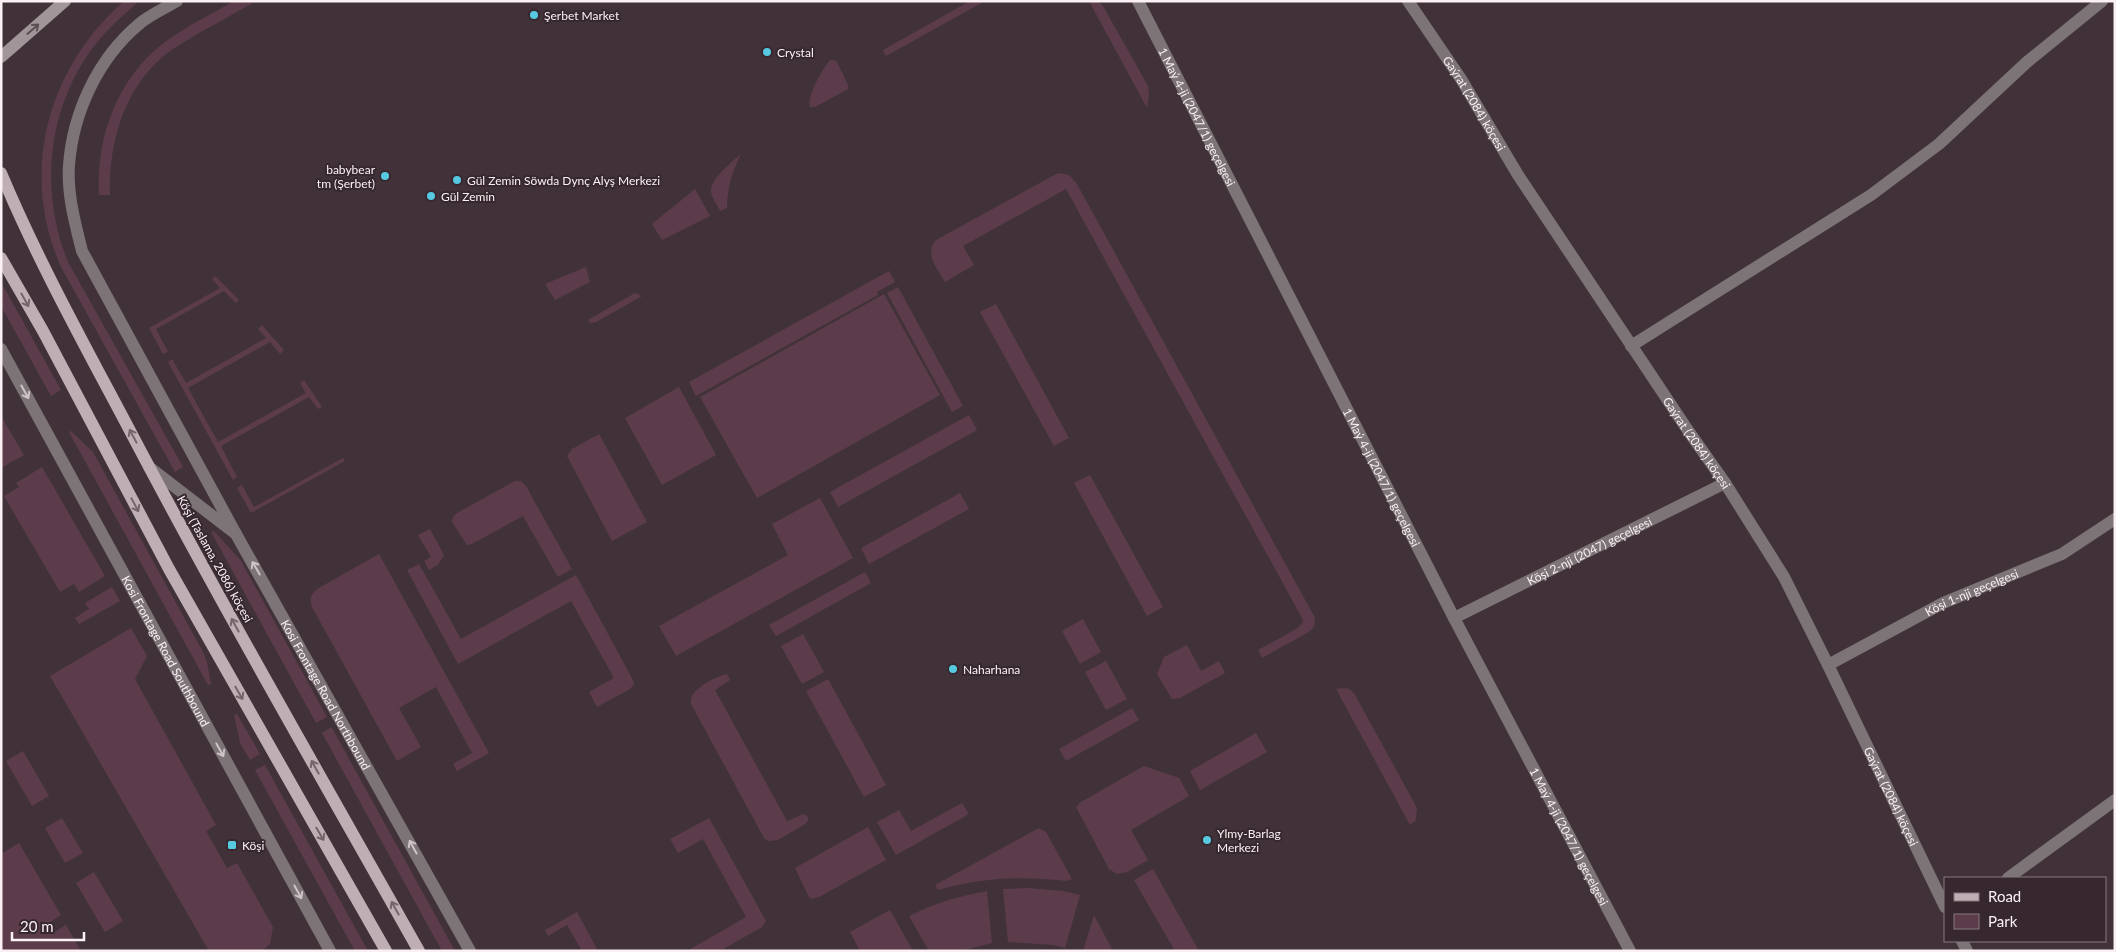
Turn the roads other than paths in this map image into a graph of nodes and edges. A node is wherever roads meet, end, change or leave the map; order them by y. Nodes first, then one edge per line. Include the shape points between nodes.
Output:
1 (64, 1) edge
2 (177, 1) edge
3 (1138, 1) edge
4 (1408, 1) edge
5 (2102, 1) edge
6 (1, 57) edge
7 (1, 174) edge
8 (1, 258) edge
9 (1632, 346) junction
10 (1, 349) edge
11 (149, 467) junction
12 (1725, 483) junction
13 (2115, 519) edge
14 (236, 534) junction
15 (1454, 618) junction
16 (1828, 665) junction
17 (2115, 800) edge
18 (2009, 877) edge
19 (1944, 904) edge
20 (330, 951) edge
21 (386, 951) edge
22 (418, 951) edge
23 (470, 951) edge
24 (1630, 951) edge

6 -> 1 main road
2 - 14 street via 139,23 116,45 83,100 69,165 71,202 82,251
3 - 15 street, 1 Maý 4-ji (2047/1) geçelgesi
4 - 9 street, Gaýrat (2084) köçesi
5 - 9 street via 2027,62 1939,144 1871,195
11 -> 7 main road, Köşi (Taslama, 2086) köçesi via 26,230
8 -> 21 main road via 169,569
9 - 12 street, Gaýrat (2084) köçesi
10 -> 20 street, Kosi Frontage Road Southbound
11 - 14 street, Kosi Frontage Road Northbound
22 -> 11 main road, Köşi (Taslama, 2086) köçesi via 196,558
12 - 15 street, Köşi 2-nji (2047) geçelgesi
12 - 16 street, Gaýrat (2084) köçesi via 1784,577
13 - 16 street, Köşi 1-nji geçelgesi via 2062,554 1943,603
23 -> 14 street, Kosi Frontage Road Northbound
15 - 24 street, 1 Maý 4-ji (2047/1) geçelgesi
16 - 19 street, Gaýrat (2084) köçesi
17 - 18 street

